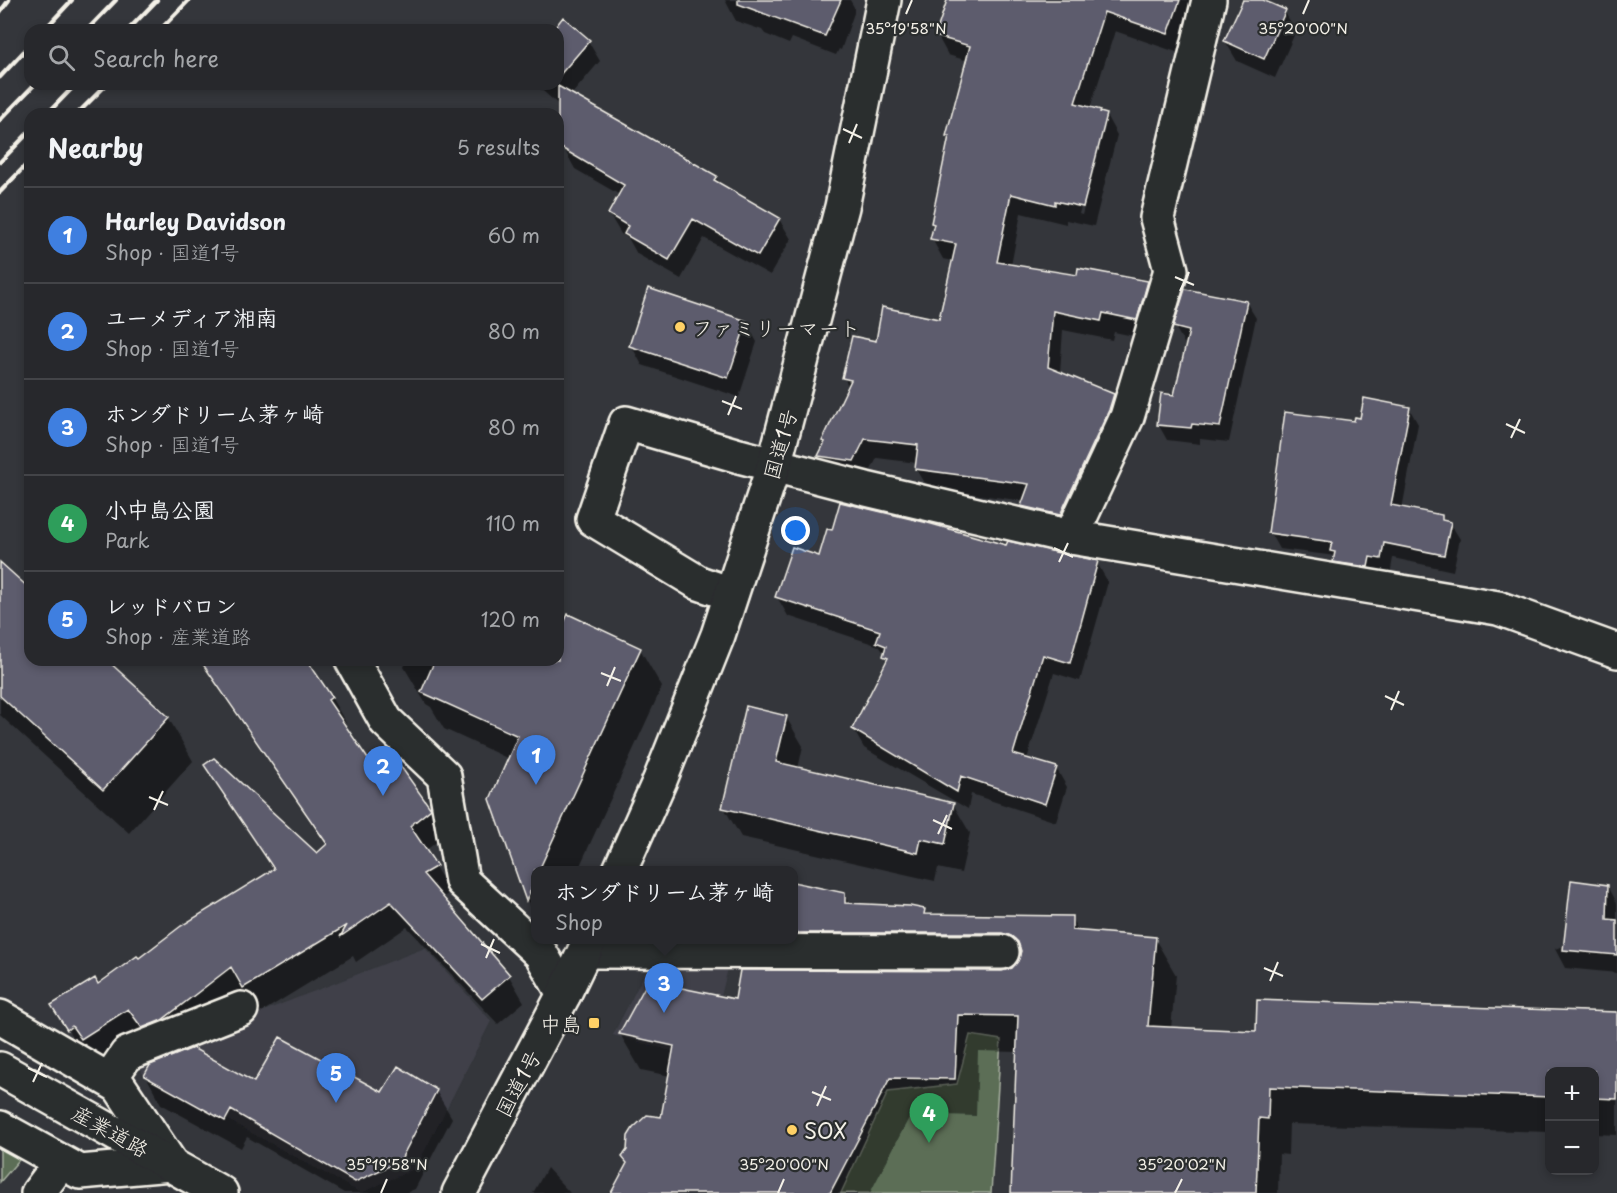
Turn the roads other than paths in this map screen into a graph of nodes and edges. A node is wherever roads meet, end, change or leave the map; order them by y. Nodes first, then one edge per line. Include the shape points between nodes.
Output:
1 (884, 0) edge
2 (1209, 0) edge
3 (774, 465) junction
4 (1071, 537) junction
5 (731, 594) junction
6 (1617, 651) edge
7 (355, 666) edge
8 (622, 866) edge
9 (587, 945) edge
10 (1002, 952) dead end
11 (564, 994) junction
12 (241, 1009) dead end
13 (0, 1017) edge
14 (0, 1069) edge
15 (109, 1080) junction
16 (0, 1128) edge
17 (61, 1162) junction
18 (171, 1164) junction
19 (38, 1193) edge
20 (221, 1193) edge
21 (459, 1193) edge

1 - 3 main road, 国道1号 via 842,207
2 - 4 main road via 1157,218 1171,270 1127,417
3 - 4 main road
3 - 5 main road, 国道1号
3 - 5 main road via 626,423 593,519 699,583
4 - 6 main road via 1498,608
5 - 8 main road, 国道1号 via 660,780
7 - 11 main road via 386,721 444,776 462,881 541,954
9 - 10 main road
9 - 11 main road, 国道1号
11 - 21 main road, 国道1号
12 - 15 main road via 127,1054
13 - 15 main road
14 - 18 main road, 産業道路
15 - 18 main road via 119,1086
16 - 17 main road
17 - 18 main road via 80,1172
17 - 19 main road
18 - 20 main road, 産業道路

